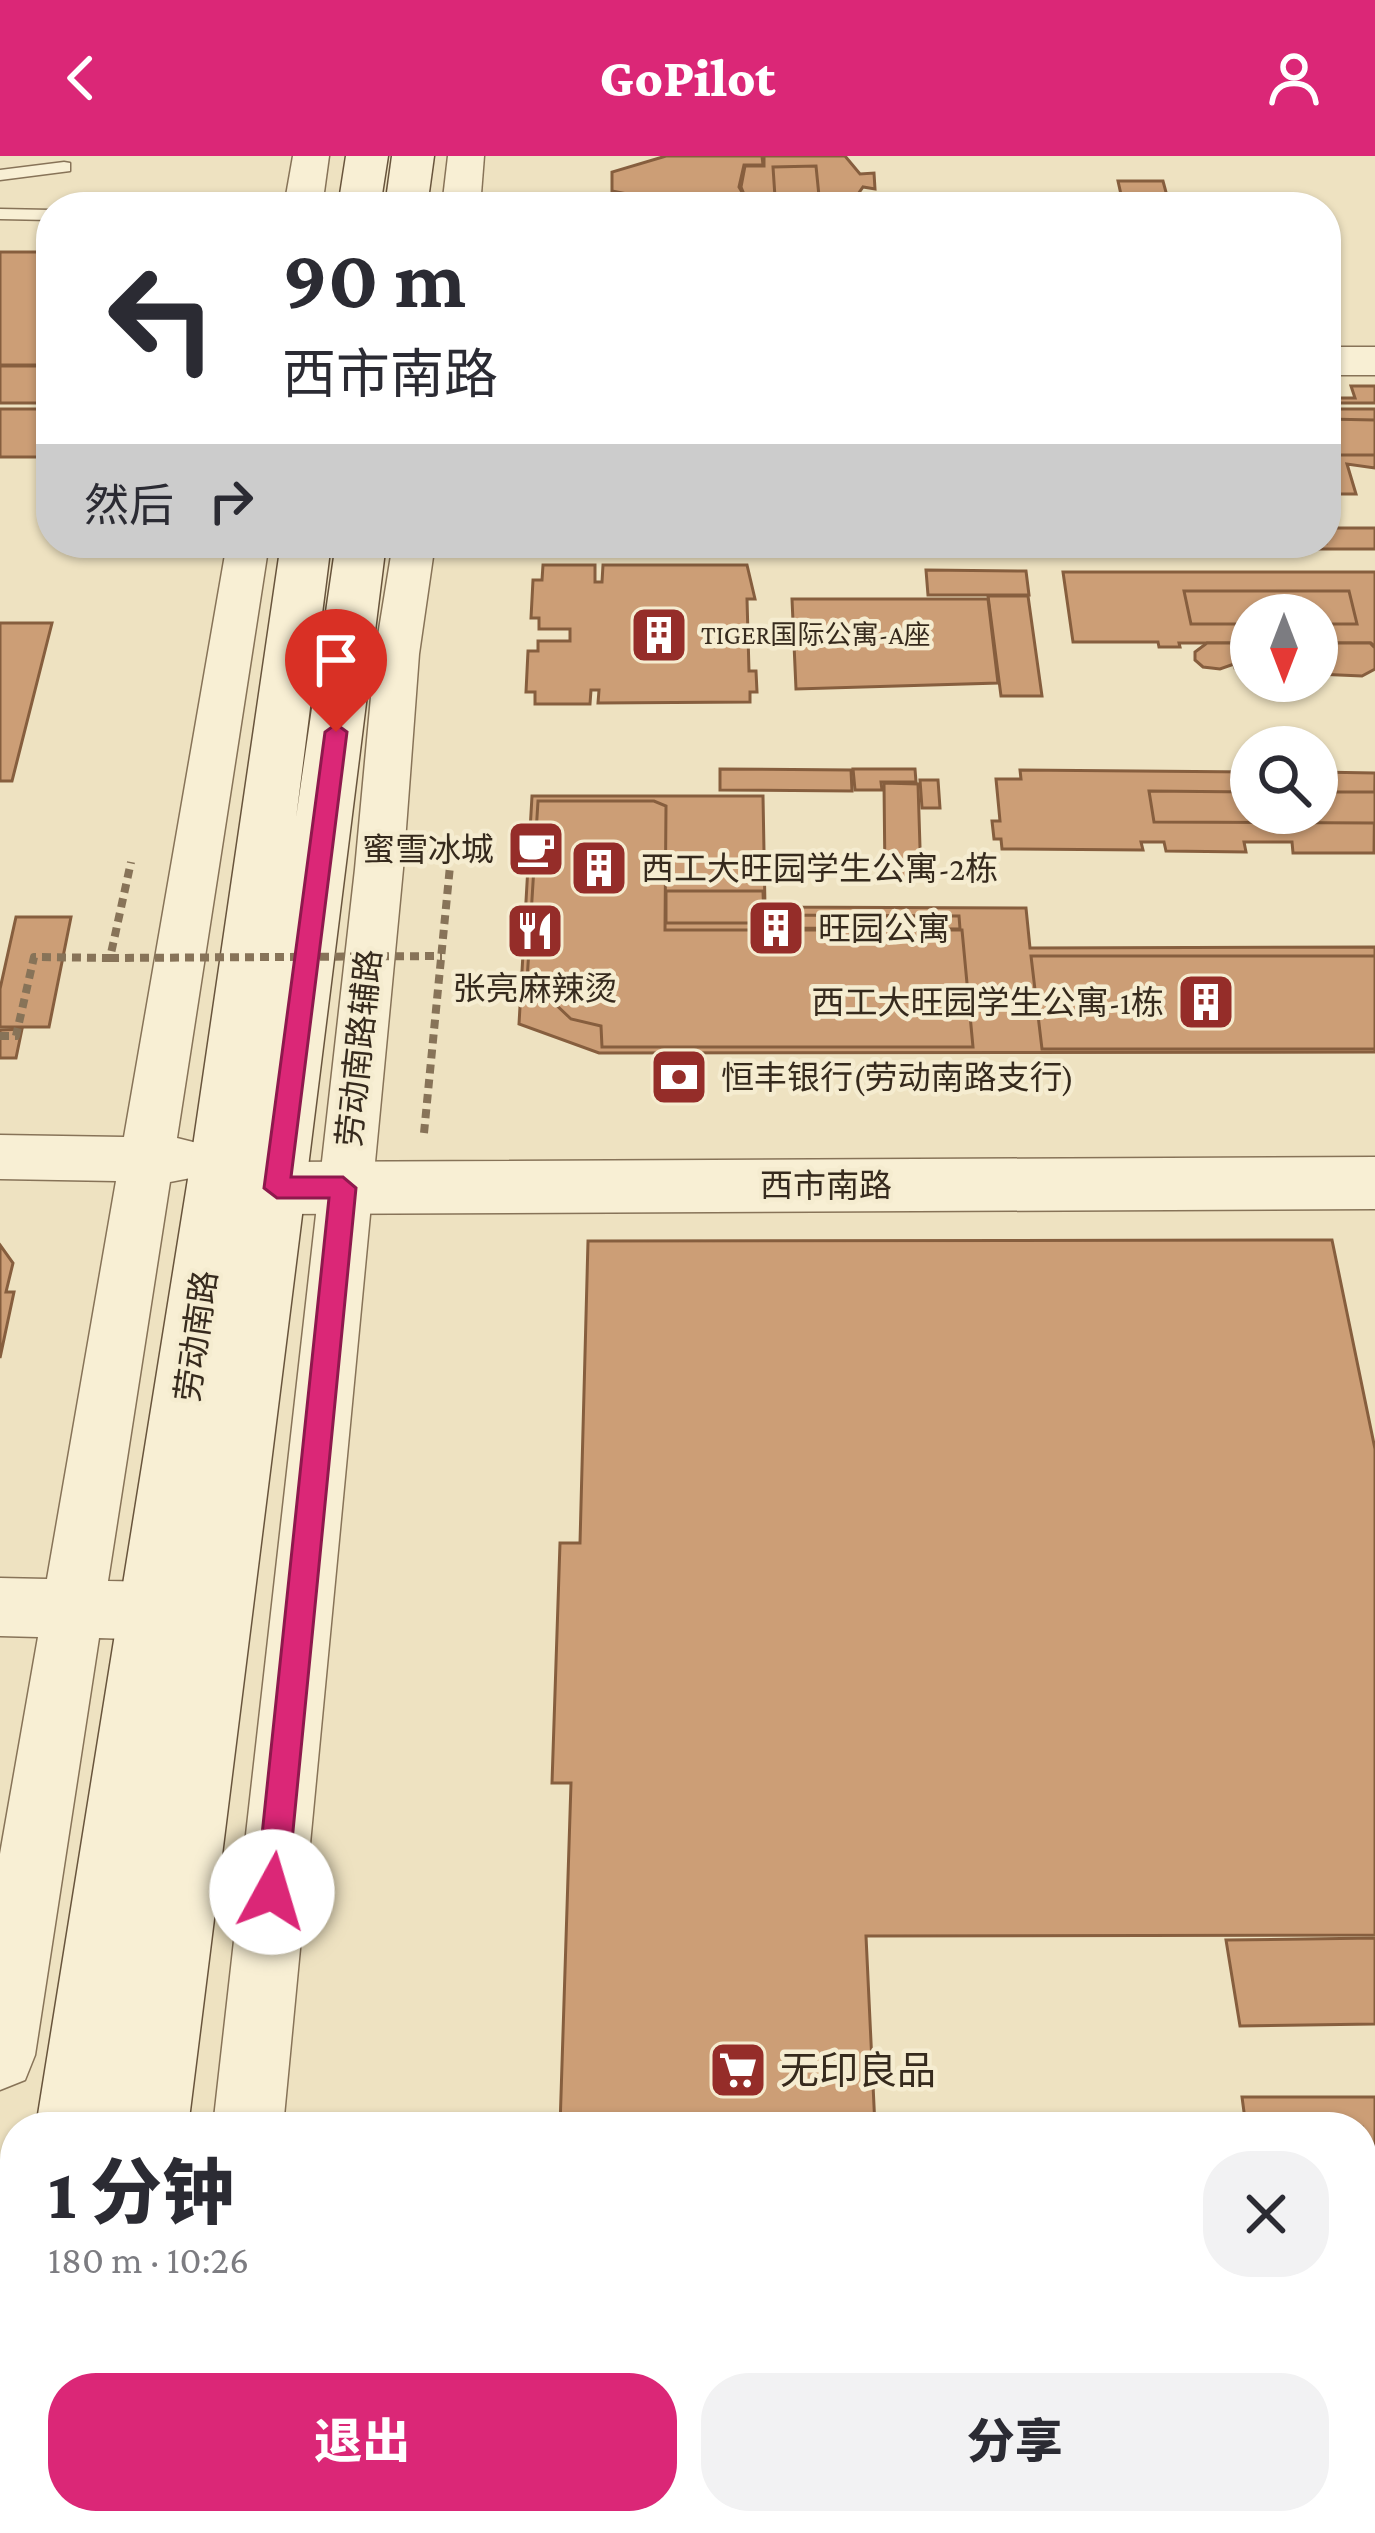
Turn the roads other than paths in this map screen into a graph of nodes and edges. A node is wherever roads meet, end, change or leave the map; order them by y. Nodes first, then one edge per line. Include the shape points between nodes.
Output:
1 (311, 156) edge
2 (367, 156) edge
3 (413, 156) edge
4 (466, 156) edge
5 (64, 167) dead end
6 (0, 175) edge
7 (305, 192) edge
8 (361, 192) edge
9 (408, 192) edge
10 (462, 192) edge
11 (0, 214) edge
12 (36, 214) edge
13 (1341, 361) edge
14 (1375, 362) edge
15 (246, 558) edge
16 (305, 558) edge
17 (358, 558) edge
18 (412, 558) edge
19 (0, 1157) edge
20 (147, 1159) junction
21 (249, 1174) junction
22 (1375, 1183) edge
23 (343, 1188) junction
24 (0, 1607) edge
25 (73, 1609) junction
26 (156, 1611) junction
27 (0, 2055) edge
28 (79, 2112) edge
29 (149, 2112) edge
30 (250, 2112) edge

1 - 7 street
2 - 8 main road
3 - 9 main road
4 - 10 street
5 - 6 lane
11 - 12 lane
13 - 14 main road
15 - 20 street
16 - 21 main road, 劳动南路
17 - 21 main road, 劳动南路
18 - 23 street, 劳动南路辅路
19 - 20 street
20 - 21 street
20 - 25 street
21 - 23 main road, 西市南路
21 - 26 main road, 劳动南路
21 - 29 main road, 劳动南路
22 - 23 main road, 西市南路
23 - 30 street, 劳动南路辅路
24 - 25 street
25 - 26 street
25 - 27 street
26 - 28 main road, 劳动南路

